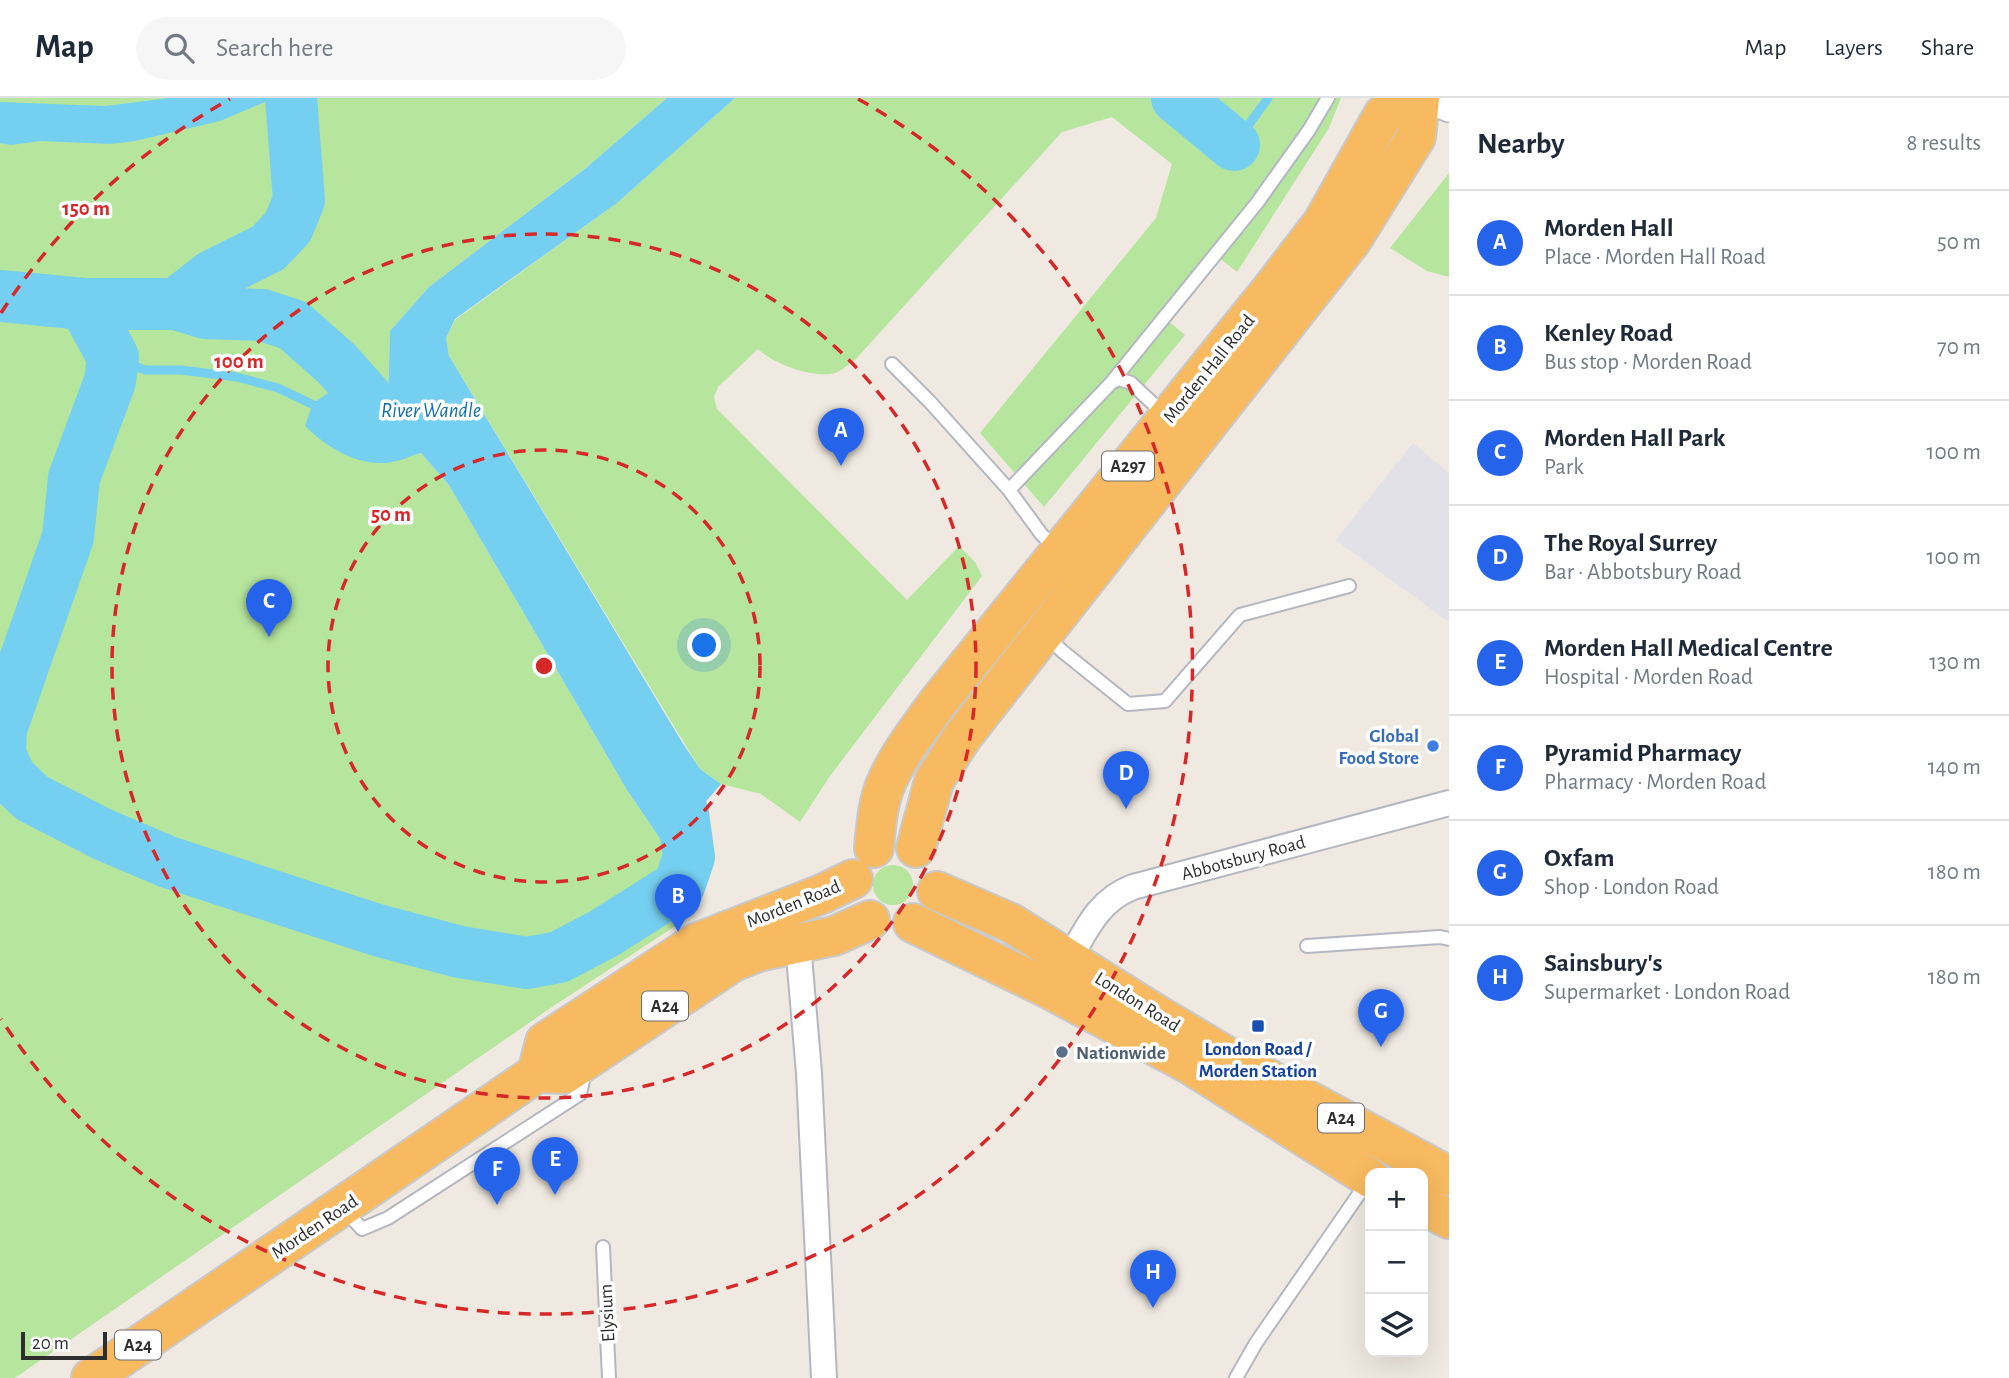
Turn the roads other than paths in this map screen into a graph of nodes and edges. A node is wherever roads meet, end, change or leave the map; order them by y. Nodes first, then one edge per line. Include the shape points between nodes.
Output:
1 (1328, 98) edge
2 (1409, 98) edge
3 (1420, 98) edge
4 (1438, 98) edge
5 (1449, 104) edge
6 (892, 364) dead end
7 (1111, 383) junction
8 (1167, 417) junction
9 (1009, 490) junction
10 (1061, 552) junction
11 (1349, 586) dead end
12 (1043, 633) junction
13 (1449, 803) edge
14 (916, 848) junction
15 (863, 863) junction
16 (937, 891) junction
17 (870, 920) junction
18 (913, 923) junction
19 (1449, 939) edge
20 (798, 944) junction
21 (1307, 946) dead end
22 (1070, 958) junction
23 (589, 1058) junction
24 (537, 1073) junction
25 (1365, 1175) edge
26 (1449, 1176) edge
27 (1365, 1185) edge
28 (342, 1207) junction
29 (1428, 1208) edge
30 (1449, 1219) edge
31 (603, 1247) dead end
32 (108, 1373) edge
33 (609, 1378) edge
34 (824, 1378) edge
35 (1236, 1378) edge

1 - 7 lane via 1257,203
2 - 8 highway, Morden Hall Road / A297 via 1383,115 1323,222
3 - 12 highway, Morden Hall Road / A297 via 1416,137 1352,240
4 - 5 main road
6 - 9 lane
7 - 8 lane via 1119,379 1131,383
7 - 9 lane
8 - 10 highway, Morden Hall Road / A297
9 - 10 lane via 1042,535
10 - 15 highway, Morden Hall Road / A297 via 912,738 887,780
11 - 12 lane via 1240,615 1165,701 1128,705
12 - 14 highway, Morden Hall Road / A297 via 934,781
13 - 22 street, Abbotsbury Road via 1118,893 1104,903
14 - 15 highway, A24 via 888,843
14 - 16 highway via 933,866
15 - 17 highway via 854,896
15 - 24 highway, Morden Road / A24 via 822,894 696,943 545,1042
16 - 18 highway via 926,913
16 - 22 highway, London Road / A24 via 1011,923
17 - 18 highway, A24 via 892,928
17 - 20 highway, Morden Road / A24 via 834,936
18 - 25 highway, London Road / A24 via 1189,1064
19 - 21 lane
20 - 23 highway, Morden Road / A24 via 733,962
20 - 34 street
22 - 26 highway, London Road / A24 via 1233,1060
23 - 24 highway, Morden Road / A24 via 565,1074
23 - 28 lane via 580,1094 388,1218 362,1229
24 - 28 highway, Morden Road / A24
27 - 35 lane
28 - 32 highway, Morden Road / A24
29 - 30 highway
31 - 33 lane, Elysium

